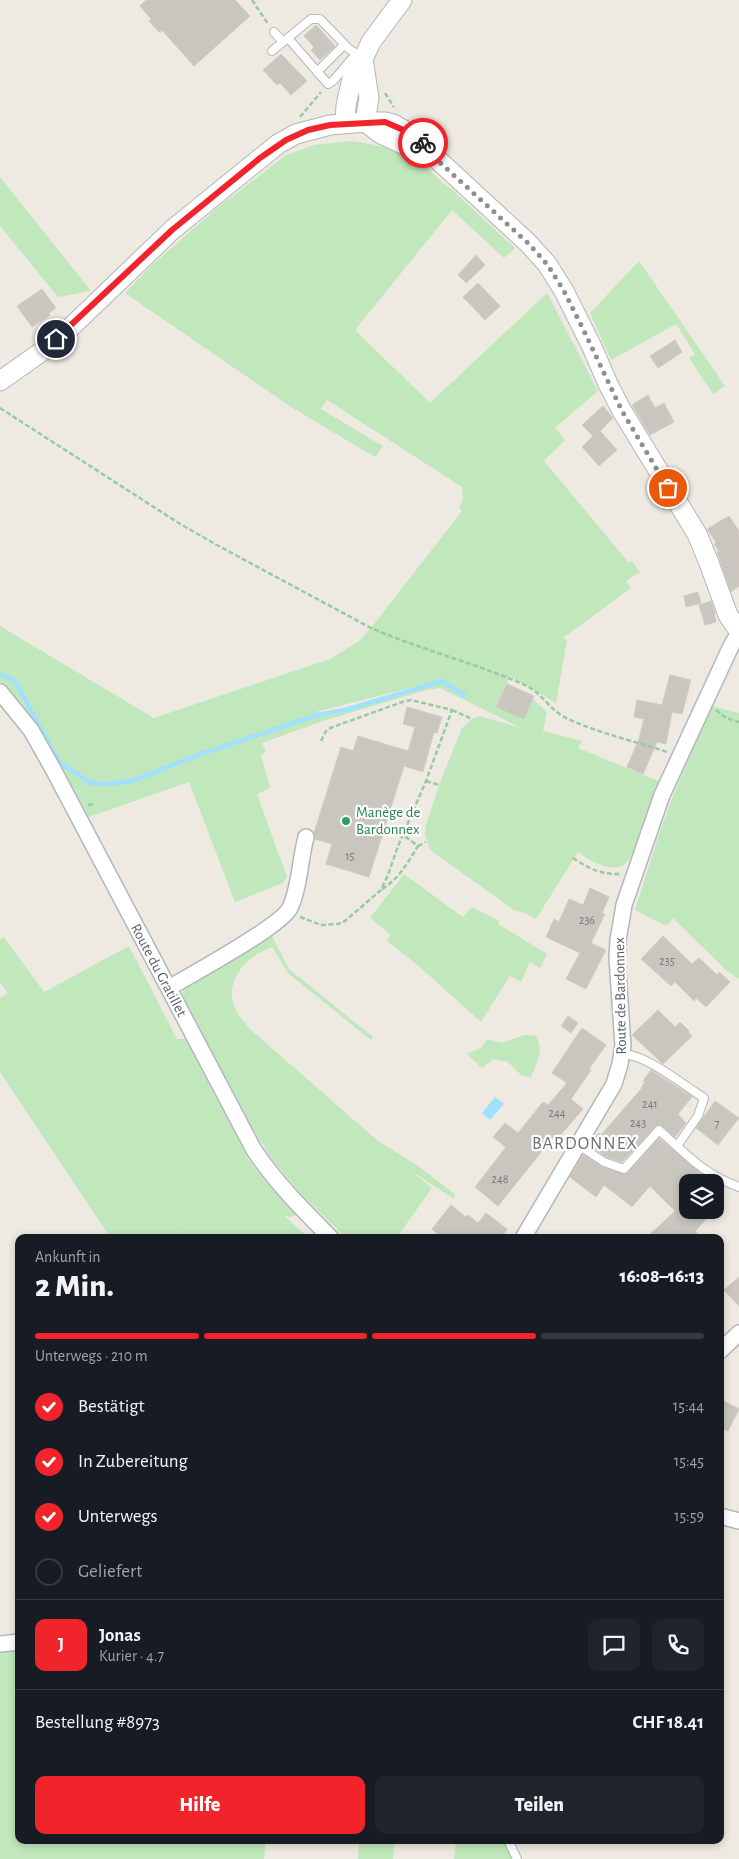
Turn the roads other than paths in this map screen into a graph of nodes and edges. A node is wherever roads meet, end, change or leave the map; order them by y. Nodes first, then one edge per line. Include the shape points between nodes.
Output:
1 (402, 0) edge
2 (274, 32) road end
3 (285, 40) junction
4 (344, 44) junction
5 (272, 51) dead end
6 (359, 56) junction
7 (318, 72) junction
8 (365, 122) junction
9 (345, 123) junction
10 (0, 380) edge
11 (739, 632) edge
12 (0, 692) edge
13 (306, 836) dead end
14 (169, 988) junction
15 (622, 1054) junction
16 (577, 1144) junction
17 (677, 1146) junction
18 (739, 1186) edge
19 (327, 1234) edge
20 (525, 1234) edge
21 (739, 1333) edge
22 (724, 1347) edge
23 (724, 1517) edge
24 (739, 1521) edge
25 (15, 1642) edge
26 (0, 1644) edge
27 (510, 1844) edge
28 (517, 1859) edge

1 - 6 street
2 - 3 lane
3 - 4 lane via 315,18 320,19
3 - 5 lane
3 - 7 lane
4 - 6 lane
4 - 7 lane
6 - 7 lane via 328,84
6 - 8 street via 369,98
6 - 9 street via 346,105
8 - 9 street, Route de Bardonnex
8 - 11 street, Route de Bardonnex via 385,122 418,138 547,264 622,411 696,534 728,615
9 - 10 street, Route de Bardonnex via 308,130 260,158 172,230 69,329
11 - 15 street, Route de Bardonnex via 662,795 624,905 618,940
12 - 14 street, Route du Gratillet via 31,730 54,769
13 - 14 street via 288,912 269,928
14 - 19 street, Route du Gratillet via 254,1150 296,1203
15 - 16 street, Route de Bardonnex via 614,1084
15 - 17 lane via 643,1058 704,1098 698,1116
16 - 17 lane via 604,1162 624,1169 659,1130
16 - 20 street, Route de Bardonnex
17 - 18 lane via 705,1171
21 - 22 street
23 - 24 street
25 - 26 street
27 - 28 lane

